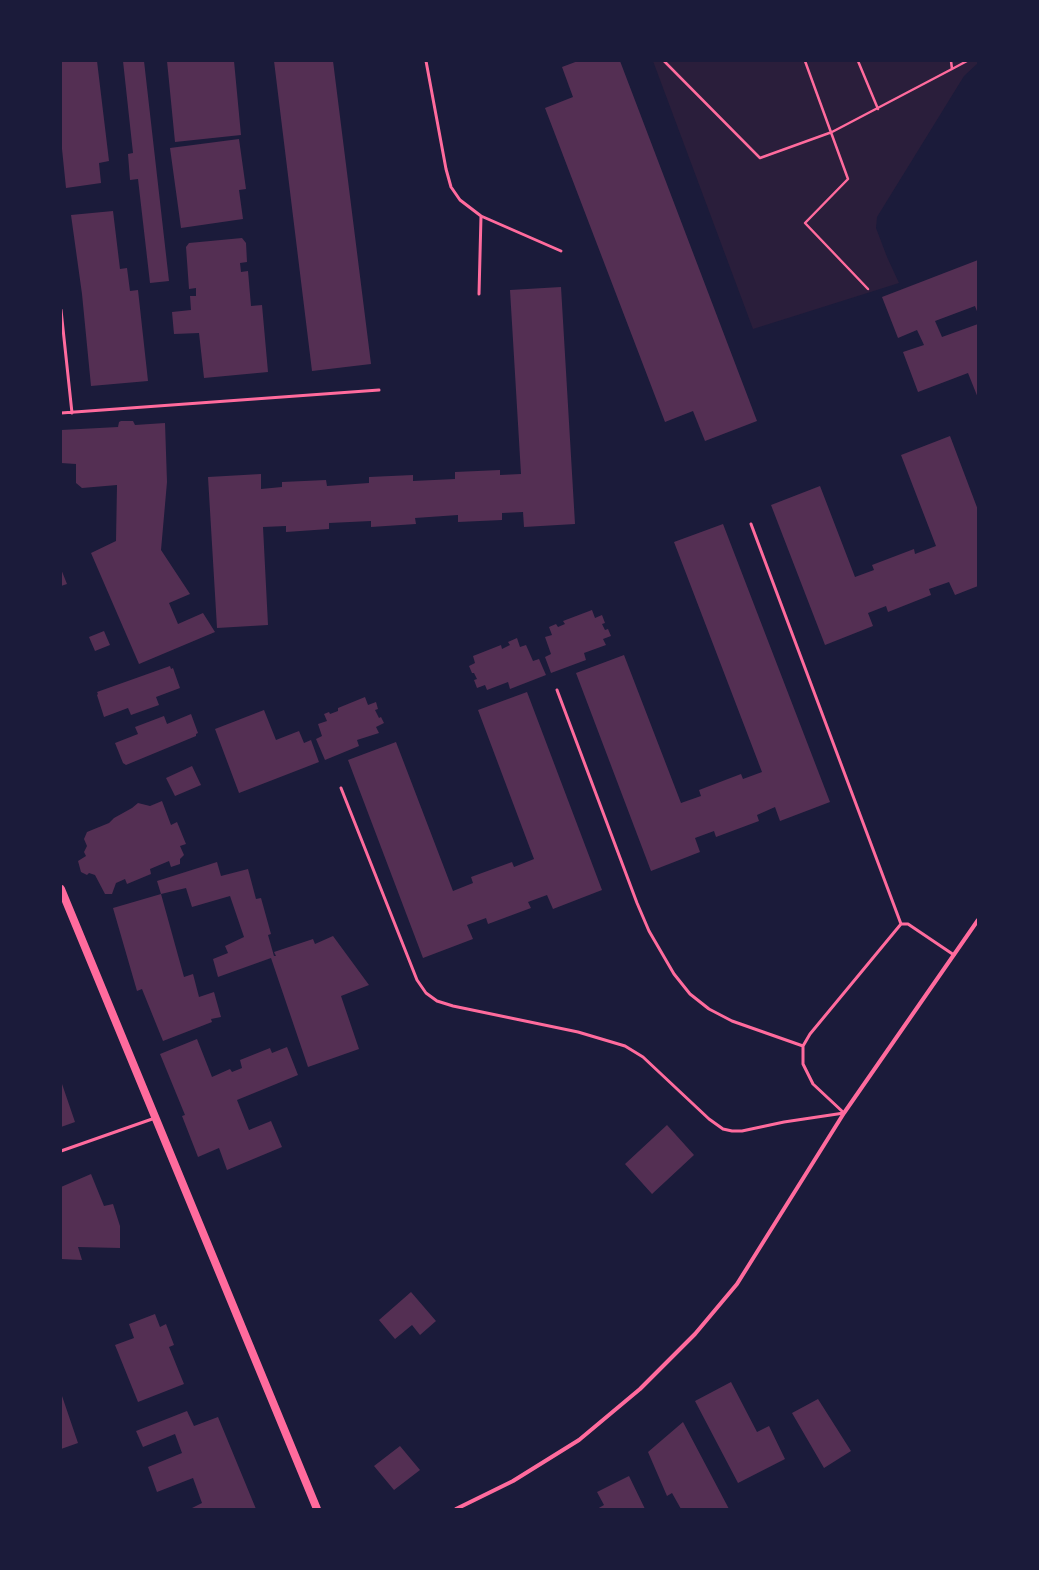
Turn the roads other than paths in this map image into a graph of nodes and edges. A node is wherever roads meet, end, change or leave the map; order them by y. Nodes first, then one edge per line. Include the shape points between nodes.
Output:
1 (426, 61) edge
2 (481, 216) junction
3 (561, 252) dead end
4 (479, 294) dead end
5 (61, 310) edge
6 (379, 390) dead end
7 (72, 412) junction
8 (61, 414) edge
9 (751, 524) dead end
10 (557, 690) dead end
11 (341, 788) dead end
12 (61, 890) edge
13 (978, 920) edge
14 (901, 924) junction
15 (954, 956) junction
16 (803, 1046) junction
17 (844, 1113) junction
18 (155, 1118) junction
19 (61, 1151) edge
20 (317, 1509) edge
21 (456, 1509) edge

1 - 2 lane via 441,147 451,187 460,200
2 - 3 lane
2 - 4 lane
5 - 7 lane
6 - 7 lane
7 - 8 lane
9 - 14 lane
10 - 16 lane via 637,903 649,931 674,974 690,994 709,1009 732,1021
11 - 17 lane via 417,980 426,994 453,1006 578,1032 625,1046 643,1057 723,1129 742,1131
12 - 18 main road
13 - 15 street
14 - 15 lane via 908,924
14 - 16 lane via 810,1034
15 - 17 street
16 - 17 lane via 803,1064 813,1084
17 - 21 street via 737,1284 695,1334 640,1390 579,1440 513,1481
18 - 19 lane
18 - 20 main road

